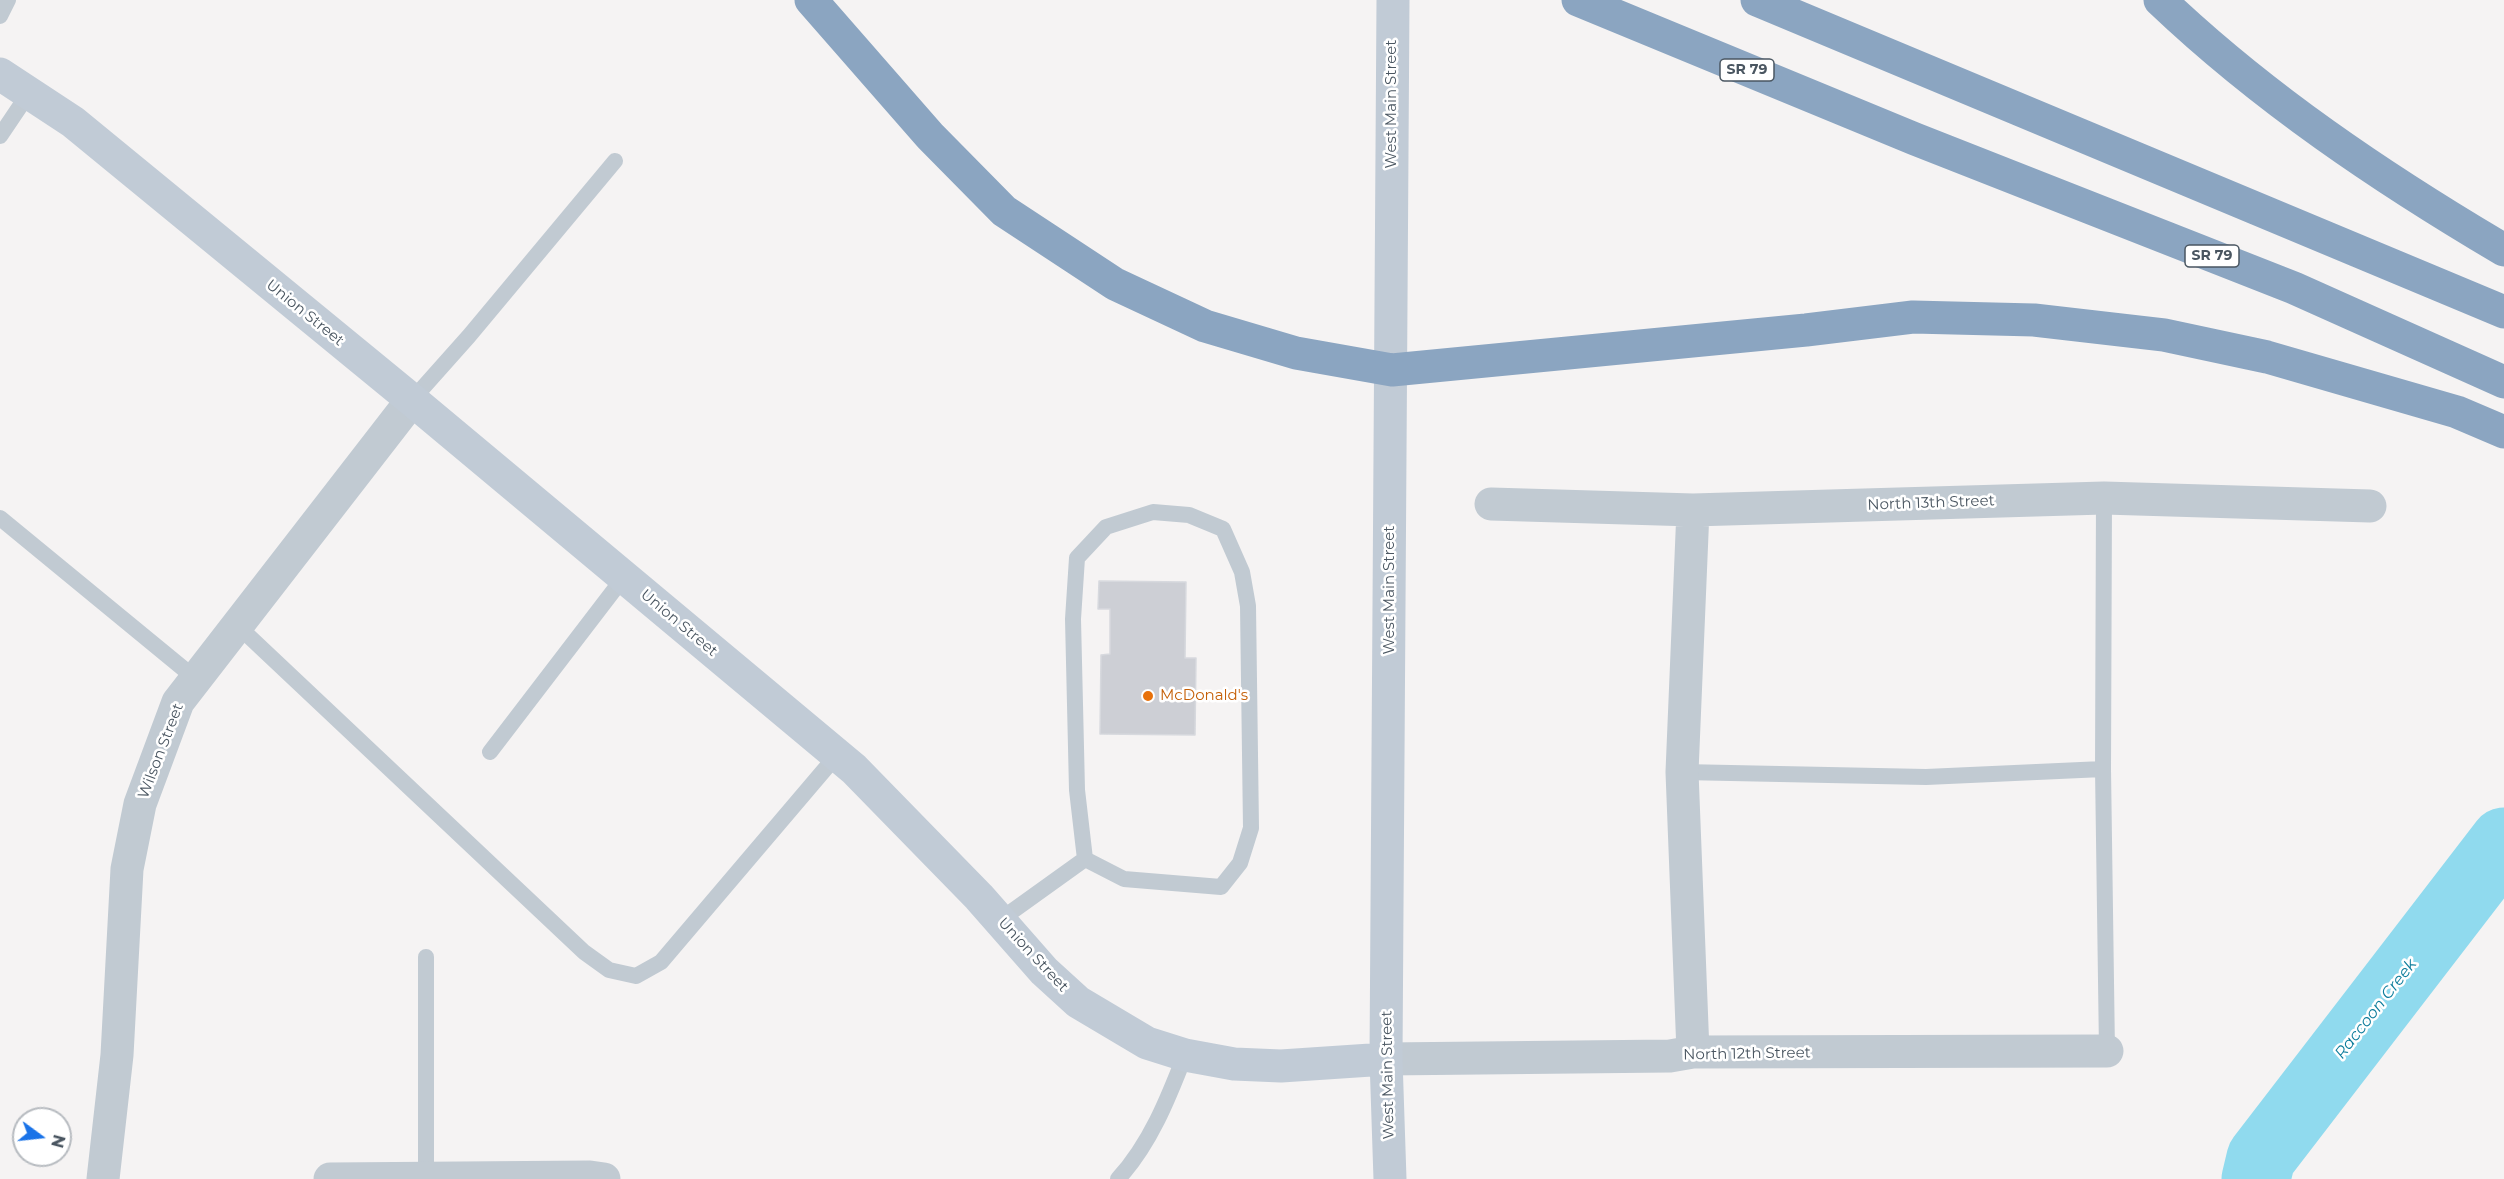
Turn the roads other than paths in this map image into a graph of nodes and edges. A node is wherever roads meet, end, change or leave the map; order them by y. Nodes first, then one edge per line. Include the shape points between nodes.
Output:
1 (8, 0) edge
2 (811, 0) edge
3 (1393, 0) edge
4 (1578, 0) edge
5 (1757, 0) edge
6 (2160, 0) edge
7 (0, 16) edge
8 (0, 74) edge
9 (29, 93) junction
10 (0, 136) edge
11 (615, 161) dead end
12 (2504, 250) edge
13 (2504, 312) edge
14 (1392, 370) junction
15 (2504, 382) edge
16 (412, 400) junction
17 (2504, 432) edge
18 (2104, 498) junction
19 (1491, 504) dead end
20 (2370, 506) dead end
21 (1694, 510) junction
22 (0, 518) edge
23 (624, 577) junction
24 (237, 625) junction
25 (196, 679) junction
26 (490, 752) dead end
27 (837, 755) junction
28 (2103, 769) junction
29 (1682, 772) junction
30 (1085, 859) junction
31 (1000, 920) junction
32 (426, 957) dead end
33 (2107, 1051) joint
34 (1693, 1052) junction
35 (1185, 1055) junction
36 (1386, 1059) junction
37 (426, 1178) edge
38 (103, 1179) edge
39 (330, 1179) edge
40 (604, 1179) edge
41 (1118, 1179) edge
42 (1390, 1179) edge

1 - 7 lane
2 - 14 highway via 930,136 1004,211 1115,284 1205,326 1296,353
3 - 14 street, West Main Street
4 - 15 highway, SR 79 via 1915,139 2294,288
5 - 13 highway
6 - 12 highway via 2272,96 2340,146
8 - 9 street, Union Street
9 - 10 lane
9 - 16 street, Union Street via 73,122
11 - 16 lane
14 - 17 highway via 1913,317 2034,320 2164,335 2268,357 2457,412
14 - 36 street, West Main Street
16 - 23 street, Union Street
16 - 24 street, Wilson Street
18 - 20 street, North 13th Street
18 - 21 street, North 13th Street
18 - 28 lane
19 - 21 street, North 13th Street
21 - 29 street
22 - 25 lane
23 - 26 lane
23 - 27 street, Union Street
24 - 25 street, Wilson Street
24 - 27 lane via 584,952 609,970 636,976 661,962
25 - 38 street, Wilson Street via 178,702 159,748 140,804 127,869 117,1055
27 - 31 street, Union Street
28 - 29 lane via 1926,777
28 - 33 lane
29 - 34 street
30 - 30 lane via 1124,879 1221,887 1240,863 1251,828 1248,606 1242,572 1223,529 1189,515 1152,512 1106,527 1077,558 1073,619 1076,779
30 - 31 lane
31 - 35 street, Union Street via 1044,971 1078,1002 1147,1043
32 - 37 lane
33 - 34 street, North 12th Street
34 - 36 street, North 12th Street via 1670,1056
35 - 36 street, Union Street via 1234,1064 1281,1066
35 - 41 lane via 1164,1108 1131,1165
36 - 42 street, West Main Street
37 - 39 street
37 - 40 street

